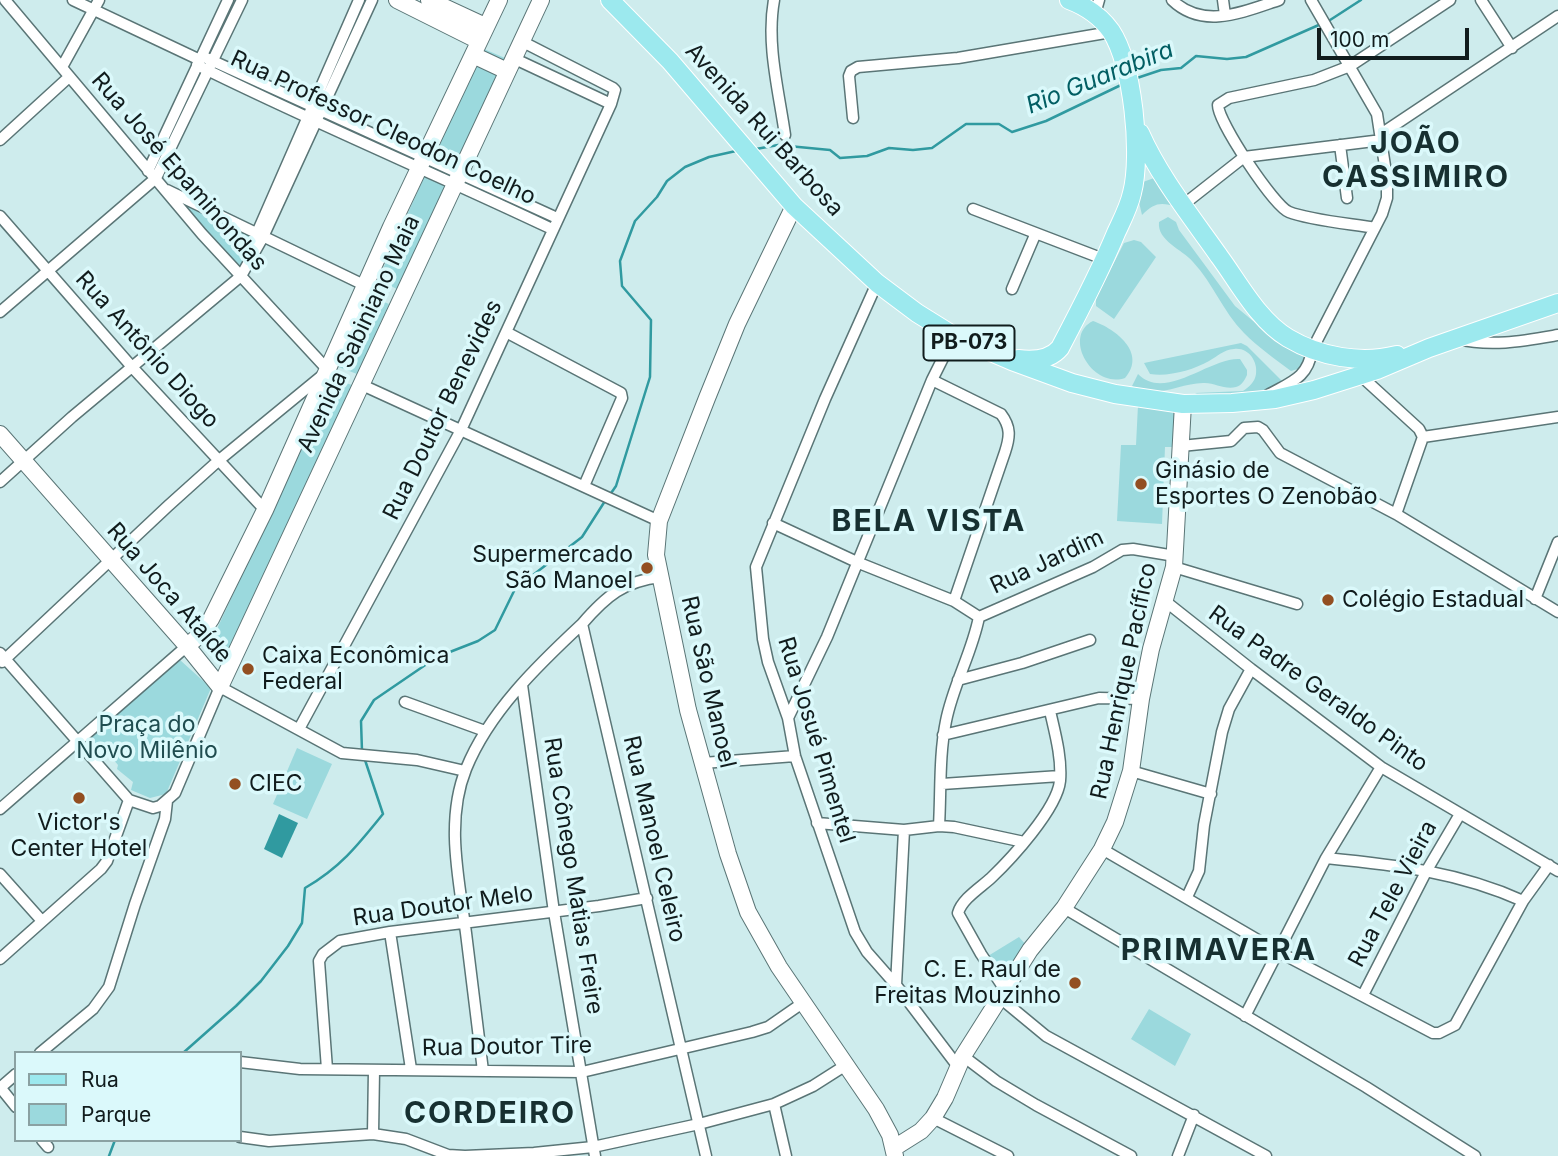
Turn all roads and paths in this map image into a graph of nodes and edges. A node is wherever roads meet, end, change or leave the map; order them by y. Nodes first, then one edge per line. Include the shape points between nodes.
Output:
1 (5, 0) edge
2 (73, 0) edge
3 (228, 0) edge
4 (242, 0) edge
5 (359, 0) edge
6 (372, 0) edge
7 (397, 0) edge
8 (429, 0) edge
9 (499, 0) edge
10 (541, 0) edge
11 (610, 0) edge
12 (774, 0) edge
13 (1069, 0) edge
14 (1172, 0) edge
15 (1223, 0) edge
16 (1279, 0) edge
17 (1311, 0) edge
18 (1450, 0) edge
19 (1481, 0) edge
20 (97, 5) edge
21 (1097, 7) edge
22 (1225, 15) junction
23 (1558, 16) edge
24 (1111, 32) junction
25 (479, 40) junction
26 (521, 41) junction
27 (1512, 48) junction
28 (204, 62) junction
29 (510, 64) junction
30 (1350, 66) junction
31 (62, 68) junction
32 (69, 77) junction
33 (611, 104) junction
34 (1133, 106) junction
35 (315, 115) junction
36 (853, 118) dead end
37 (785, 135) dead end
38 (1382, 137) junction
39 (0, 140) edge
40 (1340, 145) junction
41 (1244, 157) junction
42 (421, 163) junction
43 (148, 167) junction
44 (1159, 170) junction
45 (1136, 174) junction
46 (457, 178) junction
47 (151, 181) junction
48 (164, 189) junction
49 (1347, 198) dead end
50 (1183, 205) junction
51 (794, 206) junction
52 (972, 209) dead end
53 (0, 216) edge
54 (554, 224) junction
55 (1375, 228) junction
56 (260, 235) junction
57 (1035, 235) junction
58 (1105, 260) junction
59 (48, 271) junction
60 (241, 276) junction
61 (877, 283) junction
62 (365, 285) junction
63 (1012, 289) dead end
64 (1558, 303) edge
65 (0, 312) edge
66 (506, 332) junction
67 (1558, 335) edge
68 (954, 336) junction
69 (1455, 339) junction
70 (1429, 348) junction
71 (1312, 350) junction
72 (1004, 358) junction
73 (132, 367) junction
74 (325, 370) junction
75 (1361, 376) junction
76 (932, 380) junction
77 (360, 384) junction
78 (1260, 400) junction
79 (1183, 404) junction
80 (1558, 417) edge
81 (461, 430) junction
82 (0, 434) edge
83 (1423, 437) junction
84 (1181, 446) junction
85 (23, 461) junction
86 (218, 461) junction
87 (0, 482) edge
88 (583, 486) junction
89 (265, 510) junction
90 (1396, 514) junction
91 (659, 522) junction
92 (773, 523) junction
93 (1558, 542) edge
94 (109, 559) junction
95 (1174, 562) junction
96 (859, 563) junction
97 (660, 577) junction
98 (1535, 599) junction
99 (954, 601) junction
100 (1165, 601) junction
101 (1297, 604) dead end
102 (1558, 612) edge
103 (979, 617) junction
104 (583, 624) junction
105 (1090, 640) dead end
106 (187, 646) junction
107 (2, 658) edge
108 (1251, 669) junction
109 (958, 680) junction
110 (522, 685) junction
111 (220, 687) junction
112 (1141, 699) junction
113 (405, 702) dead end
114 (1050, 711) junction
115 (788, 718) junction
116 (299, 729) junction
117 (485, 731) junction
118 (943, 735) junction
119 (78, 743) junction
120 (795, 756) junction
121 (703, 763) junction
122 (1381, 767) junction
123 (465, 771) junction
124 (1132, 771) junction
125 (1060, 776) junction
126 (942, 784) junction
127 (1211, 794) junction
128 (129, 800) junction
129 (167, 801) junction
130 (0, 808) edge
131 (1460, 814) junction
132 (817, 823) junction
133 (939, 826) junction
134 (904, 830) junction
135 (1024, 842) junction
136 (1102, 849) junction
137 (1326, 858) junction
138 (1553, 868) edge
139 (1427, 870) junction
140 (0, 874) edge
141 (1187, 897) junction
142 (647, 898) junction
143 (1523, 901) junction
144 (1064, 908) junction
145 (554, 912) junction
146 (42, 921) junction
147 (464, 923) junction
148 (390, 932) junction
149 (1277, 951) junction
150 (0, 959) edge
151 (896, 985) junction
152 (1002, 994) junction
153 (1363, 995) junction
154 (804, 1002) junction
155 (1245, 1016) junction
156 (682, 1050) junction
157 (42, 1051) edge
158 (242, 1062) edge
159 (961, 1062) junction
160 (846, 1065) junction
161 (327, 1069) junction
162 (411, 1069) junction
163 (374, 1070) junction
164 (483, 1071) junction
165 (582, 1072) junction
166 (14, 1076) edge
167 (0, 1088) edge
168 (774, 1104) junction
169 (14, 1105) edge
170 (1194, 1115) junction
171 (933, 1118) junction
172 (699, 1124) junction
173 (373, 1134) junction
174 (242, 1137) edge
175 (594, 1152) edge
176 (895, 1152) edge
177 (515, 1155) edge
178 (706, 1156) edge
179 (786, 1156) edge
180 (1008, 1156) edge
181 (1132, 1156) edge
182 (1178, 1156) edge
183 (1266, 1156) edge
184 (1475, 1156) edge

1 - 31 street, Rua José Epaminondas
2 - 20 street, Rua Professor Cleodon Coelho
3 - 28 street
4 - 28 street
5 - 35 street
6 - 35 street
7 - 25 street
8 - 25 street
9 - 25 street, Avenida Sabiniano Maia
10 - 26 street, Avenida Sabiniano Maia
11 - 51 main road, Avenida Rui Barbosa / PB-073 via 670,61
12 - 37 street via 776,78
13 - 21 main road, PB-073
14 - 22 street via 1202,17
15 - 22 street
16 - 22 street
17 - 30 street
18 - 30 street
19 - 27 street
20 - 28 street, Rua Professor Cleodon Coelho
20 - 31 street
21 - 24 main road, PB-073
23 - 27 street
24 - 34 main road, PB-073
24 - 36 street via 958,58 858,67 849,76
25 - 29 street
25 - 42 street, Avenida Sabiniano Maia
26 - 29 street, Avenida Sabiniano Maia
26 - 33 street via 613,88
27 - 38 street
28 - 35 street, Rua Professor Cleodon Coelho
28 - 43 street
28 - 47 street
29 - 33 street
29 - 46 street, Avenida Sabiniano Maia
30 - 38 street via 1377,114
30 - 41 street via 1314,80 1229,98 1218,105
31 - 32 street, Rua José Epaminondas
32 - 39 street
32 - 43 street, Rua José Epaminondas
33 - 54 street, Rua Doutor Benevides
34 - 44 main road, PB-073 via 1142,138
34 - 45 main road
35 - 42 street, Rua Professor Cleodon Coelho
35 - 56 street
38 - 40 street
38 - 55 street via 1387,198
40 - 41 street
40 - 49 street
41 - 50 street
41 - 55 street via 1287,212
42 - 46 street, Rua Professor Cleodon Coelho
42 - 62 street, Avenida Sabiniano Maia
43 - 47 street
44 - 45 main road
44 - 50 main road, PB-073
45 - 58 main road
46 - 54 street, Rua Professor Cleodon Coelho
46 - 77 street, Avenida Sabiniano Maia
47 - 48 street, Rua José Epaminondas
47 - 59 street
48 - 56 street
48 - 60 street, Rua José Epaminondas
50 - 71 main road, PB-073 via 1272,326
51 - 61 main road, Avenida Rui Barbosa / PB-073
51 - 91 street, Rua São Manoel via 737,324
52 - 57 street
53 - 59 street, Rua Antônio Diogo
54 - 66 street, Rua Doutor Benevides
55 - 71 street
56 - 60 street
56 - 62 street
57 - 58 street
57 - 63 street
58 - 72 main road via 1055,354 1037,360
59 - 65 street
59 - 73 street, Rua Antônio Diogo
60 - 73 street
60 - 74 street, Rua José Epaminondas
61 - 68 main road, Avenida Rui Barbosa / PB-073
61 - 92 street, Rua Josué Pimentel
62 - 74 street, Avenida Sabiniano Maia
64 - 69 main road, PB-073
66 - 81 street, Rua Doutor Benevides
66 - 88 street via 621,393
67 - 69 street via 1505,344
68 - 72 main road, Avenida Rui Barbosa / PB-073
68 - 76 street
69 - 70 main road, PB-073
70 - 71 main road, PB-073 via 1368,359
70 - 75 main road, PB-073
71 - 78 street via 1311,361 1300,376
72 - 79 main road, Avenida Rui Barbosa / PB-073 via 1096,390
73 - 85 street
73 - 86 street, Rua Antônio Diogo
74 - 86 street
74 - 89 street, Avenida Sabiniano Maia
75 - 78 main road, Avenida Rui Barbosa / PB-073
75 - 83 street
76 - 96 street
76 - 99 street via 1001,414 1009,424 1010,437
77 - 81 street
77 - 111 street, Avenida Sabiniano Maia
78 - 79 main road, Avenida Rui Barbosa / PB-073
79 - 84 street, Rua Henrique Pacífico
80 - 83 street
81 - 88 street
81 - 116 street, Rua Doutor Benevides
82 - 85 street, Rua Joca Ataíde
83 - 90 street
84 - 90 street via 1231,441 1244,428 1258,427 1280,453
84 - 95 street, Rua Henrique Pacífico
85 - 87 street
85 - 94 street, Rua Joca Ataíde
86 - 89 street, Rua Antônio Diogo
86 - 94 street
88 - 91 street
89 - 106 street, Avenida Sabiniano Maia via 211,619
90 - 98 street
91 - 97 street, Rua São Manoel via 656,555
92 - 96 street
92 - 115 street, Rua Josué Pimentel via 756,567 756,582 768,662
93 - 98 street
94 - 106 street, Rua Joca Ataíde
94 - 107 street
95 - 100 street, Rua Henrique Pacífico
95 - 101 street, Rua Jardim
95 - 103 street, Rua Jardim via 1122,550
96 - 99 street
96 - 115 street
97 - 104 street via 624,586
97 - 121 street, Rua São Manoel
98 - 102 street
99 - 103 street
100 - 108 street, Rua Padre Geraldo Pinto
100 - 112 street, Rua Henrique Pacífico
103 - 109 street
104 - 110 street
104 - 142 street, Rua Manoel Celeiro
105 - 109 street
106 - 111 street, Rua Joca Ataíde
106 - 119 street
107 - 119 street
108 - 122 street, Rua Padre Geraldo Pinto
108 - 127 street via 1229,709
109 - 118 street
110 - 117 street
110 - 145 street, Rua Cônego Matias Freire
111 - 116 street, Rua Joca Ataíde
111 - 129 street via 175,793
112 - 114 street via 1099,698
112 - 124 street, Rua Henrique Pacífico
113 - 117 street
114 - 118 street
114 - 125 street
115 - 120 street, Rua Josué Pimentel
116 - 123 street, Rua Joca Ataíde via 342,753 417,760
117 - 123 street
118 - 126 street
119 - 128 street
119 - 130 street
120 - 121 street
120 - 132 street, Rua Josué Pimentel
121 - 154 street, Rua São Manoel via 748,912
122 - 131 street, Rua Padre Geraldo Pinto
122 - 137 street
123 - 147 street via 454,834
124 - 127 street
124 - 136 street, Rua Henrique Pacífico
125 - 126 street
125 - 135 street via 1052,802
126 - 133 street
127 - 141 street via 1199,871
128 - 129 street via 153,808
128 - 146 street via 107,861
129 - 157 street via 109,987 93,1009
131 - 138 street, Rua Padre Geraldo Pinto
131 - 139 street, Rua Tele Vieira
132 - 134 street
132 - 151 street, Rua Josué Pimentel via 855,932
133 - 134 street
133 - 135 street
134 - 151 street
135 - 152 street via 958,914
136 - 141 street
136 - 144 street, Rua Henrique Pacífico
137 - 139 street
137 - 149 street
138 - 143 street
139 - 143 street via 1464,878
139 - 153 street, Rua Tele Vieira
140 - 146 street
141 - 149 street
142 - 145 street, Rua Doutor Melo
142 - 156 street, Rua Manoel Celeiro
143 - 153 street via 1455,1025 1433,1033
144 - 152 street, Rua Henrique Pacífico
144 - 155 street
145 - 147 street, Rua Doutor Melo
145 - 165 street, Rua Cônego Matias Freire
146 - 150 street
147 - 148 street, Rua Doutor Melo
147 - 164 street
148 - 161 street, Rua Doutor Melo via 340,941 319,961
148 - 162 street
149 - 153 street
149 - 155 street
151 - 159 street, Rua Josué Pimentel
152 - 159 street, Rua Henrique Pacífico
152 - 170 street via 1046,1036
154 - 156 street, Rua Doutor Tire via 768,1027
154 - 160 street, Rua São Manoel
155 - 184 street
156 - 165 street, Rua Doutor Tire
156 - 172 street, Rua Manoel Celeiro
158 - 161 street, Rua Doutor Tire
159 - 171 street, Rua Henrique Pacífico
159 - 181 street, Rua Josué Pimentel
160 - 168 street
160 - 176 street, Rua São Manoel via 876,1109
161 - 163 street, Rua Doutor Tire
162 - 163 street, Rua Doutor Tire
162 - 164 street, Rua Doutor Tire
163 - 173 street
164 - 165 street, Rua Doutor Tire
165 - 175 street, Rua Cônego Matias Freire
166 - 167 street
167 - 169 street
168 - 172 street
168 - 179 street
170 - 182 street
170 - 183 street
171 - 176 street, Rua Henrique Pacífico
171 - 180 street
172 - 175 street
172 - 178 street, Rua Manoel Celeiro
173 - 174 street via 269,1141
173 - 177 street via 406,1139 448,1155
175 - 177 street

